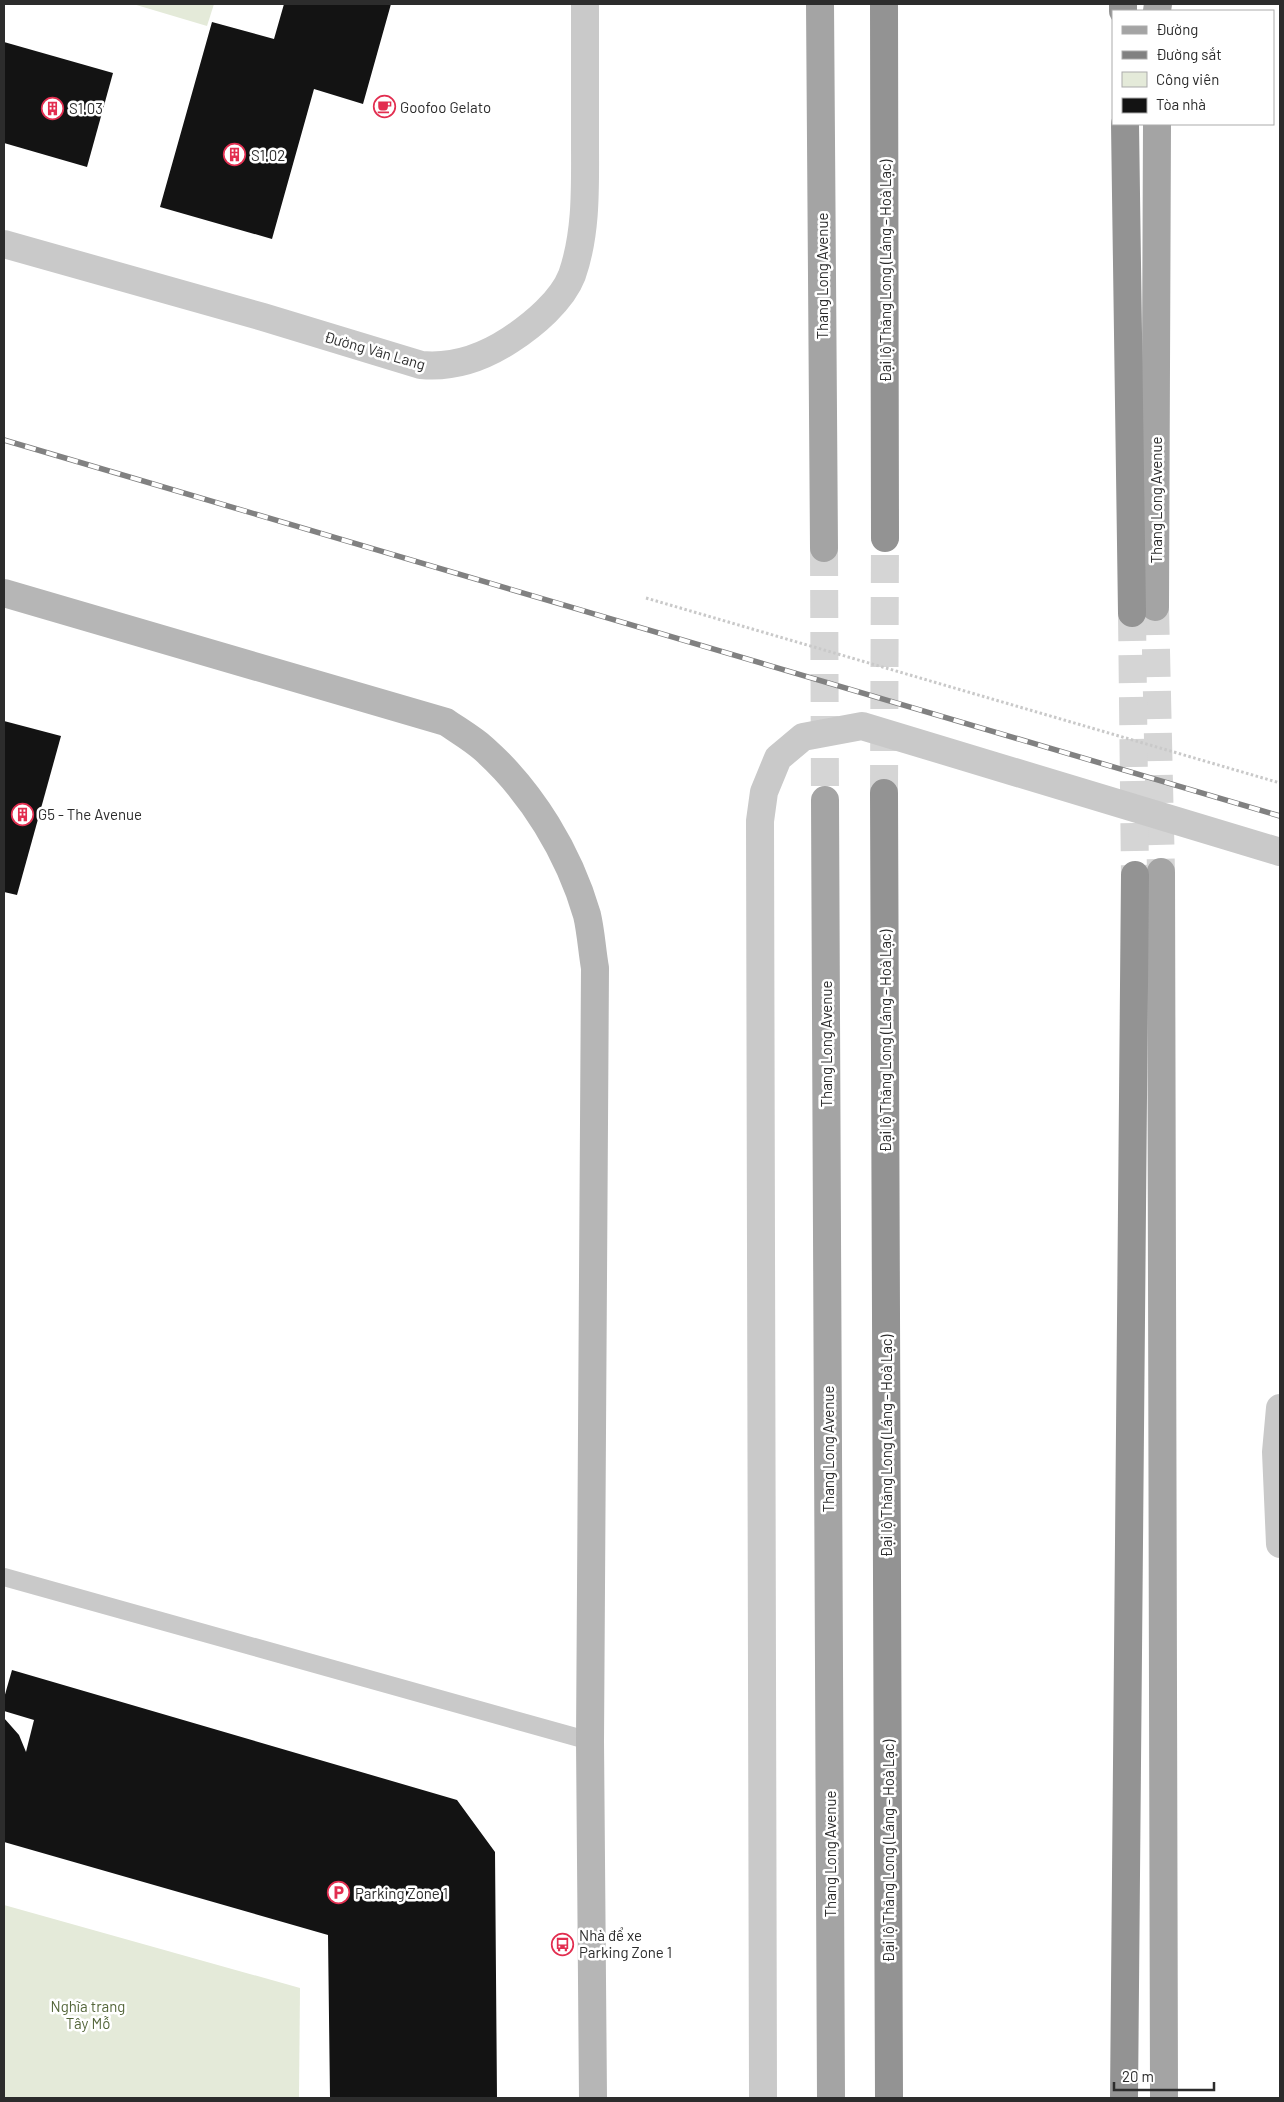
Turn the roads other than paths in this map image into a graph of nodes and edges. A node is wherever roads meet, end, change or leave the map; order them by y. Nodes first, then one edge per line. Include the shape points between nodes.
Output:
1 (585, 4) edge
2 (820, 4) edge
3 (884, 4) edge
4 (1125, 125) edge
5 (1157, 125) edge
6 (4, 244) edge
7 (885, 538) tunnel mouth
8 (824, 548) tunnel mouth
9 (4, 593) edge
10 (1144, 610) joint
11 (884, 793) tunnel mouth
12 (825, 800) tunnel mouth
13 (1280, 852) edge
14 (1148, 874) joint
15 (1280, 1408) edge
16 (1280, 1544) edge
17 (4, 1577) edge
18 (590, 1741) junction
19 (593, 2098) edge
20 (763, 2098) edge
21 (831, 2098) edge
22 (889, 2098) edge
23 (1124, 2098) edge
24 (1164, 2098) edge

1 - 6 street, Đường Văn Lang via 585,196 581,239 571,276 555,302 530,327 483,356 452,364 421,365
2 - 8 main road, Thang Long Avenue
3 - 7 highway, Đại lộ Thăng Long (Láng - Hoà Lạc)
4 - 10 highway
5 - 10 main road, Thang Long Avenue
9 - 18 street via 446,722 483,748 517,784 546,822 570,869 587,916 595,968
11 - 22 highway, Đại lộ Thăng Long (Láng - Hoà Lạc)
12 - 21 main road, Thang Long Avenue
13 - 20 street via 862,726 803,737 778,758 764,792 760,822
14 - 23 highway
14 - 24 main road
15 - 16 street via 1276,1452
17 - 18 lane
18 - 19 street

